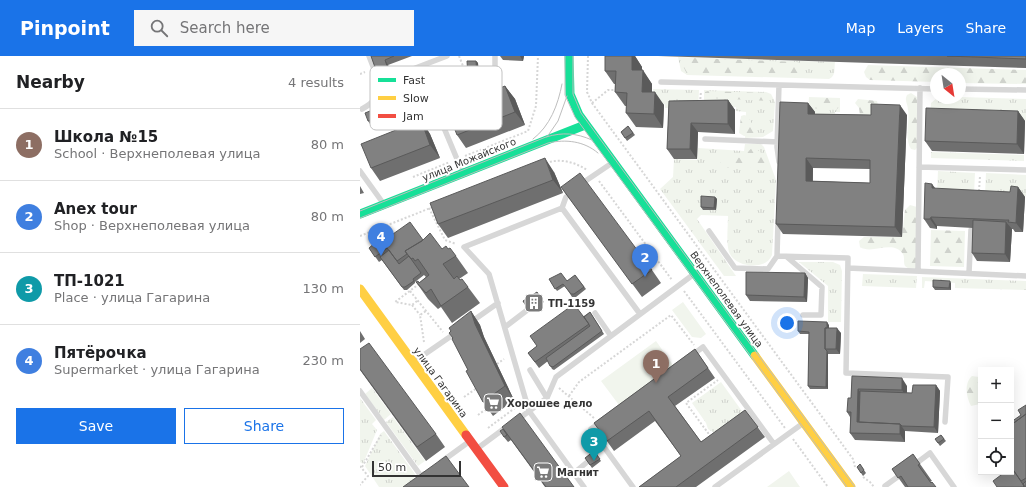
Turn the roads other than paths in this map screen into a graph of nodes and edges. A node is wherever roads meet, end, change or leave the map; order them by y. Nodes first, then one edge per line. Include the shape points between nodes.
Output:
1 (369, 56) edge
2 (447, 56) edge
3 (569, 56) edge
4 (373, 66) edge
5 (421, 66) edge
6 (661, 82) dead end
7 (779, 85) junction
8 (920, 88) junction
9 (930, 88) edge
10 (966, 89) edge
11 (1026, 90) edge
12 (370, 105) edge
13 (362, 109) dead end
14 (585, 125) junction
15 (445, 130) edge
16 (705, 139) dead end
17 (778, 142) junction
18 (613, 162) junction
19 (919, 167) junction
20 (780, 168) edge
21 (1026, 170) edge
22 (360, 171) edge
23 (463, 173) junction
24 (384, 205) junction
25 (562, 208) junction
26 (779, 212) edge
27 (360, 214) edge
28 (971, 230) edge
29 (709, 231) dead end
30 (777, 256) junction
31 (786, 257) junction
32 (848, 268) junction
33 (918, 271) junction
34 (694, 273) junction
35 (969, 273) junction
36 (1026, 276) edge
37 (360, 289) edge
38 (498, 303) junction
39 (526, 311) edge
40 (595, 313) dead end
41 (640, 314) junction
42 (803, 314) dead end
43 (468, 324) edge
44 (505, 327) junction
45 (461, 328) edge
46 (611, 336) junction
47 (686, 360) edge
48 (413, 362) junction
49 (530, 370) dead end
50 (360, 391) edge
51 (547, 398) junction
52 (529, 411) junction
53 (605, 418) edge
54 (945, 422) dead end
55 (804, 423) junction
56 (470, 441) junction
57 (774, 444) junction
58 (476, 450) junction
59 (586, 463) edge
60 (437, 465) edge
61 (431, 469) edge
62 (574, 472) junction
63 (847, 485) edge
64 (719, 486) edge
65 (885, 486) dead end
66 (504, 487) edge
67 (584, 487) edge
68 (633, 487) edge
69 (954, 487) edge

1 - 4 lane
2 - 5 lane
3 - 14 street, Верхнеполевая улица via 570,98
6 - 7 lane
7 - 8 lane
7 - 17 lane
8 - 9 lane
8 - 19 lane
10 - 11 lane
12 - 13 lane
14 - 18 street, Верхнеполевая улица
14 - 23 street, улица Можайского
15 - 23 lane
16 - 17 lane
17 - 20 lane
18 - 25 lane via 566,197
18 - 34 street, Верхнеполевая улица
19 - 21 lane
19 - 33 lane
22 - 24 lane
23 - 24 street, улица Можайского
24 - 27 street, улица Можайского
25 - 38 lane via 464,247 490,274
25 - 41 lane
26 - 30 lane
28 - 35 lane
29 - 30 lane via 735,268 768,269
30 - 31 lane
31 - 32 lane via 848,258
31 - 42 lane via 822,287 821,315
32 - 33 lane
32 - 54 lane via 846,373 948,377
33 - 35 lane
34 - 41 lane
34 - 55 street, Верхнеполевая улица
35 - 36 lane
37 - 48 street, улица Гагарина
38 - 43 lane
38 - 44 lane
39 - 44 lane
40 - 46 lane
41 - 46 lane
44 - 52 lane
45 - 48 lane
46 - 51 lane via 556,377
47 - 57 lane via 703,347
48 - 56 street, улица Гагарина
49 - 51 lane
50 - 61 lane via 418,478
51 - 52 lane
52 - 58 lane
52 - 62 lane
53 - 68 lane via 591,429
55 - 57 lane
55 - 63 street, Верхнеполевая улица
56 - 58 street, улица Гагарина
56 - 60 lane
57 - 64 lane
58 - 66 street, улица Гагарина
59 - 62 lane
62 - 67 lane
65 - 69 lane via 930,453

